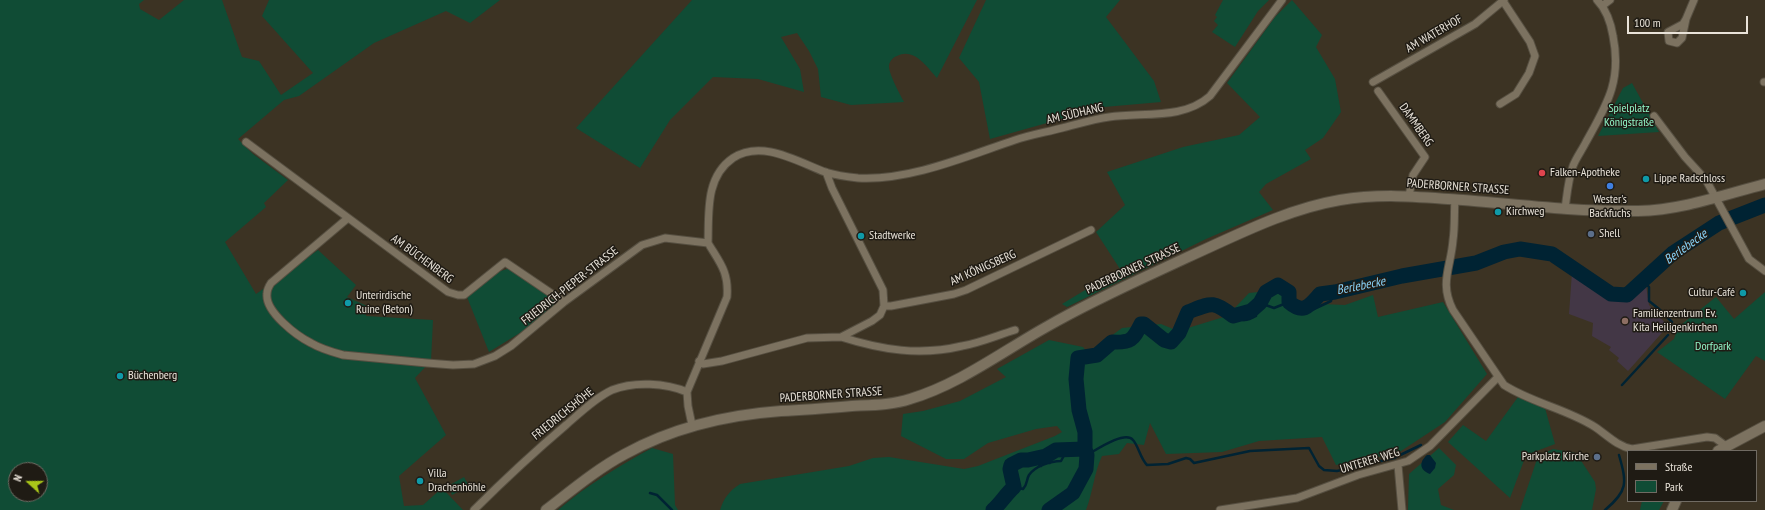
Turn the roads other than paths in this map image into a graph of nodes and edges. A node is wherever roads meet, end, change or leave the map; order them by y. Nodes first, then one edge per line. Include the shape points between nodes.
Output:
1 (1282, 0) edge
2 (1503, 0) edge
3 (1610, 0) edge
4 (1694, 0) edge
5 (1600, 3) edge
6 (1686, 19) junction
7 (1373, 82) dead end
8 (1378, 91) dead end
9 (1500, 104) dead end
10 (1654, 116) dead end
11 (246, 142) dead end
12 (826, 172) junction
13 (1765, 184) edge
14 (1409, 196) junction
15 (1455, 199) junction
16 (1716, 199) junction
17 (1565, 209) junction
18 (348, 218) junction
19 (1091, 230) dead end
20 (708, 244) junction
21 (1765, 271) edge
22 (564, 302) junction
23 (884, 306) junction
24 (1015, 330) dead end
25 (841, 337) junction
26 (699, 361) junction
27 (1498, 377) junction
28 (687, 392) junction
29 (692, 426) junction
30 (1765, 426) edge
31 (1722, 448) edge
32 (1398, 465) junction
33 (474, 510) edge
34 (546, 510) edge
35 (1220, 510) edge
36 (1402, 510) edge

1 - 12 street, AM SÜDHANG via 1210,96 1191,109 1109,117 1016,139 923,170 895,176 857,178
2 - 7 street, AM WATERHOF via 1475,24
2 - 9 street, AM WATERHOF via 1530,42 1535,56 1529,73 1516,94
3 - 5 street
4 - 6 street
5 - 17 street via 1612,29 1617,54 1616,73 1604,109 1573,166
6 - 6 street via 1679,42 1674,44 1669,41 1668,32 1683,24
8 - 14 street, DAMMBERG via 1424,157 1413,175
10 - 16 street via 1706,180
11 - 18 street, AM BÜCHENBERG
12 - 20 street, AM SÜDHANG via 772,152 749,152 734,158 722,168 711,188
12 - 23 street via 883,290
13 - 16 main road, PADERBORNER STRASSE
14 - 15 main road, PADERBORNER STRASSE
14 - 29 main road, PADERBORNER STRASSE via 1368,196 1340,200 1307,207 1286,215 1084,306 947,385 908,400 744,415
15 - 17 main road, PADERBORNER STRASSE
15 - 27 street via 1454,240 1446,275 1448,299
16 - 17 main road, PADERBORNER STRASSE via 1680,207 1640,211
16 - 21 street via 1749,259
18 - 22 street, AM BÜCHENBERG via 448,292 464,295 505,262
18 - 22 street, FRIEDRICH-PIEPER-STRASSE via 271,283 267,292 270,307 281,320 309,342 331,352 454,365 474,364 511,346
19 - 23 street, AM KÖNIGSBERG via 966,290
20 - 22 street, FRIEDRICH-PIEPER-STRASSE via 665,238 642,245
20 - 26 street via 727,275 728,287 727,297
23 - 25 street via 880,315 872,321
24 - 25 street via 962,346 916,351 875,347
25 - 26 street via 807,338 722,361 703,364
26 - 28 street
27 - 31 street via 1514,392 1589,424 1621,445 1632,449 1707,437 1715,438
27 - 32 street, UNTERER WEG via 1430,446
28 - 29 street
28 - 33 street, FRIEDRICHSHÖHE via 660,385 636,385 613,390 578,414 519,465
29 - 34 main road, PADERBORNER STRASSE via 661,436 624,454 585,479
30 - 31 main road
32 - 35 street, UNTERER WEG via 1358,475 1297,498
32 - 36 street

